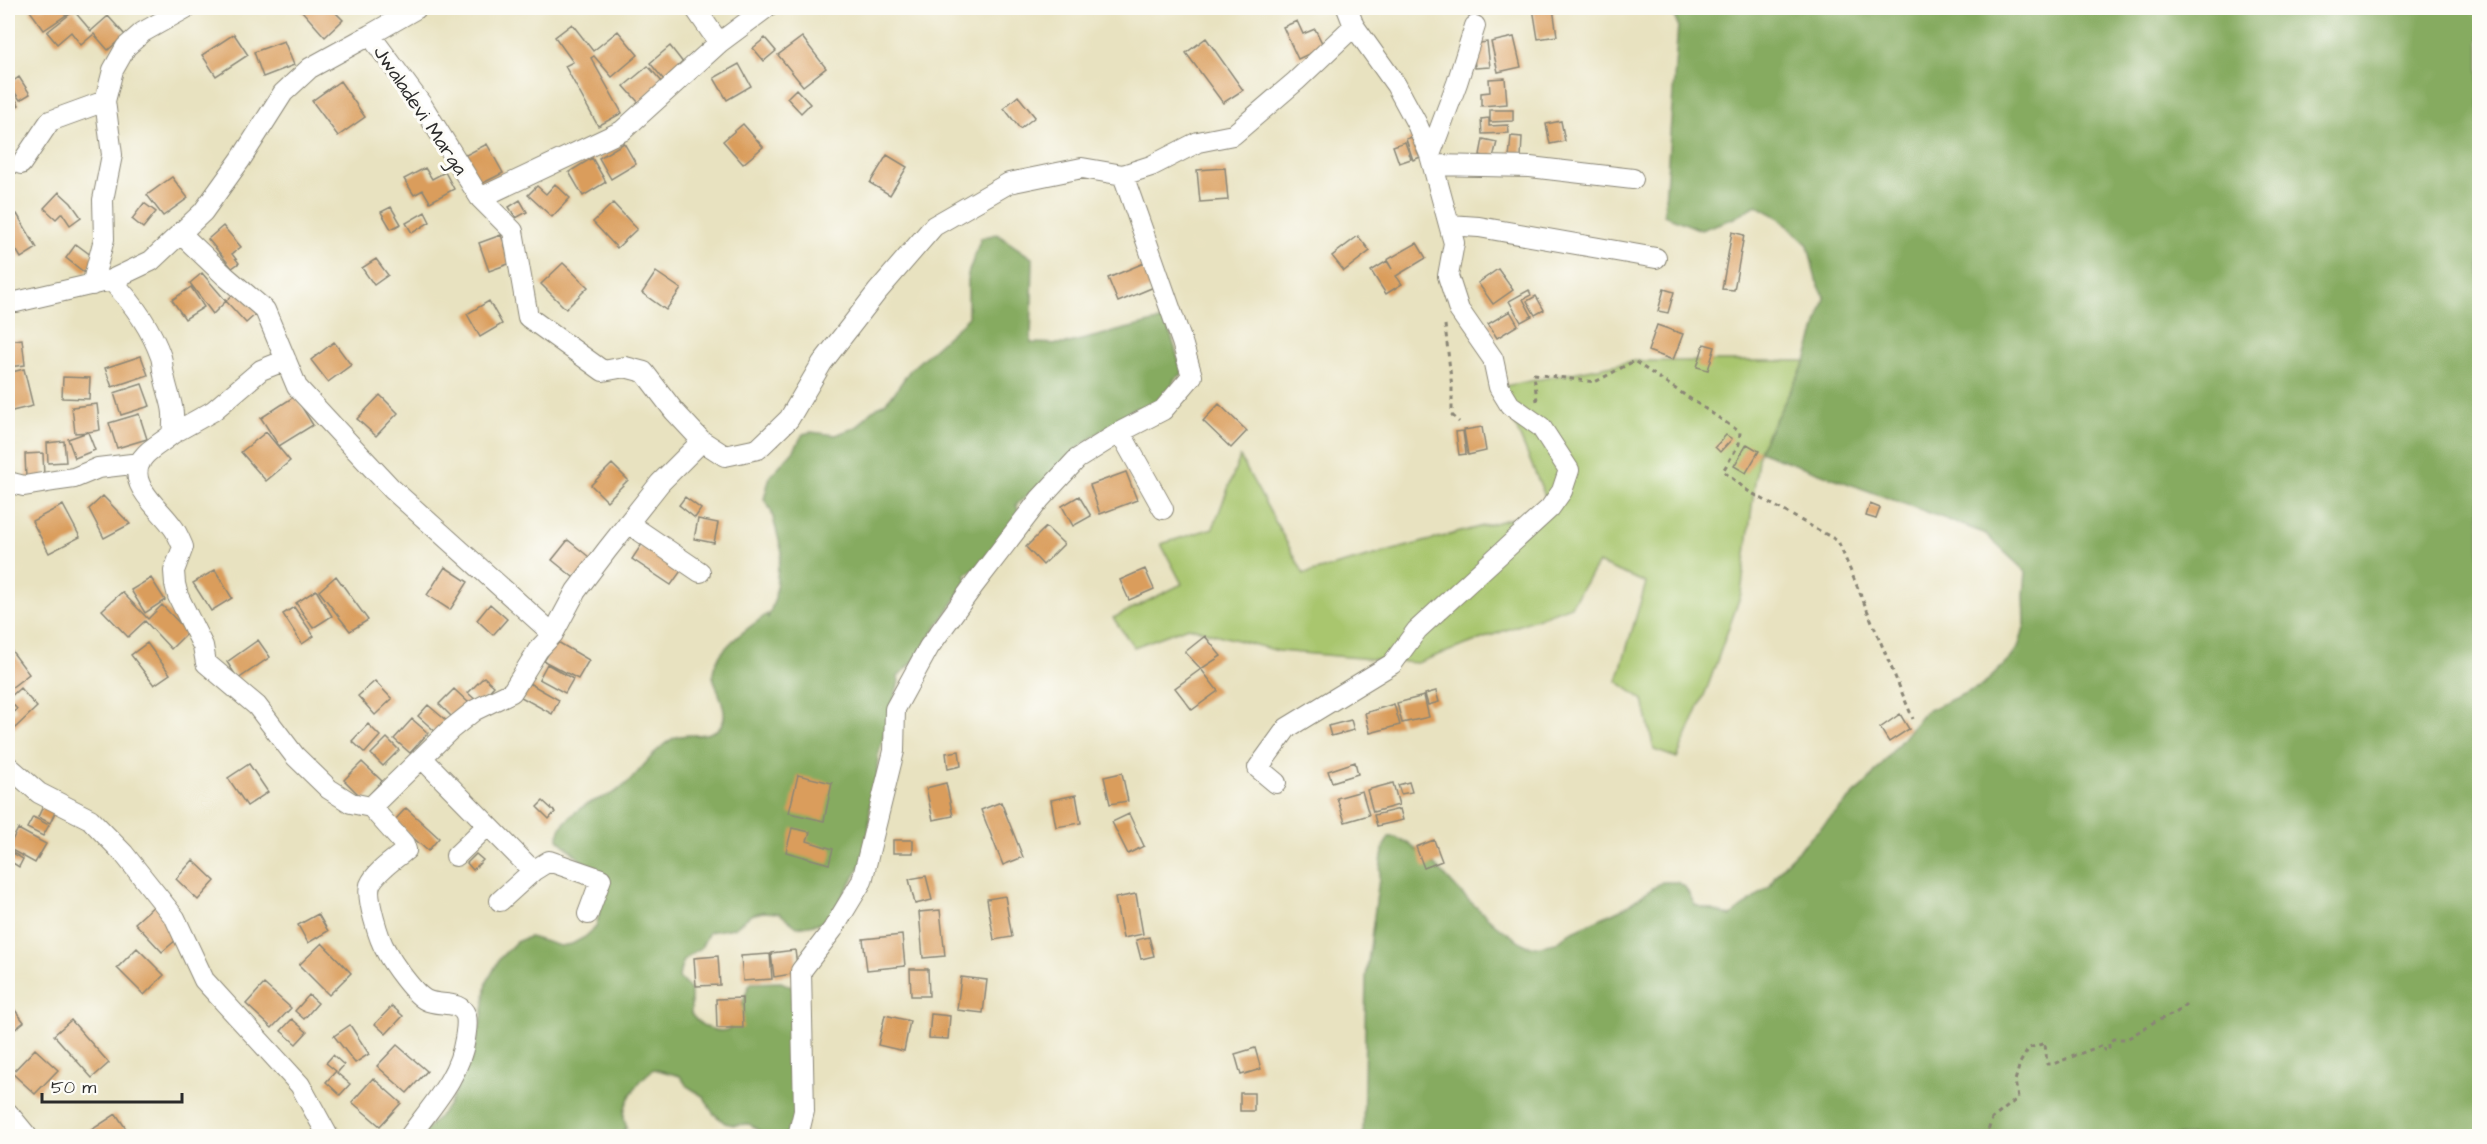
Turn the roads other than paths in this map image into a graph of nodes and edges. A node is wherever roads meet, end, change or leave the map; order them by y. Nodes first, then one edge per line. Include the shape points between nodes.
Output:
1 (183, 8) edge
2 (417, 8) edge
3 (695, 8) edge
4 (766, 8) edge
5 (1347, 8) edge
6 (1354, 26) junction
7 (1475, 26) dead end
8 (370, 35) junction
9 (719, 43) junction
10 (105, 101) junction
11 (1431, 160) junction
12 (21, 164) dead end
13 (1123, 175) junction
14 (1633, 179) dead end
15 (480, 198) junction
16 (1449, 225) junction
17 (180, 233) junction
18 (1656, 258) dead end
19 (102, 283) junction
20 (8, 302) edge
21 (286, 360) junction
22 (1120, 432) junction
23 (172, 434) junction
24 (702, 441) junction
25 (140, 463) junction
26 (8, 483) edge
27 (1162, 509) dead end
28 (628, 523) junction
29 (700, 572) dead end
30 (553, 634) junction
31 (422, 758) junction
32 (8, 766) edge
33 (1276, 783) dead end
34 (371, 807) junction
35 (488, 825) junction
36 (456, 856) dead end
37 (533, 871) junction
38 (500, 901) dead end
39 (588, 914) dead end
40 (8, 1113) edge
41 (27, 1137) edge
42 (328, 1137) edge
43 (410, 1137) edge
44 (798, 1137) edge

1 - 10 street via 126,47 113,70
2 - 8 street
3 - 9 street
4 - 9 street
5 - 6 street
6 - 11 street via 1396,85
6 - 13 street via 1233,135 1198,142 1151,166
7 - 11 street
8 - 15 street, Jwaladevi Marga via 422,105
8 - 17 street, Jwaladevi Marga via 310,68 283,93 203,212
9 - 15 street via 622,130
10 - 12 street via 50,122
10 - 19 street via 112,155 103,200
11 - 14 street
11 - 16 street
13 - 22 street via 1192,375 1163,410
13 - 24 street, Jwaladevi Marga via 1082,168 1009,183 934,226 822,363 789,420 758,449 725,456
15 - 24 street, Jwaladevi Marga via 513,231 528,317 603,371 625,367 644,372
16 - 18 street
16 - 33 street via 1454,243 1448,276 1459,310 1493,359 1498,387 1510,405 1541,427 1569,470 1550,508 1417,630 1392,664 1287,728 1258,768
17 - 19 street, Jwaladevi Marga via 151,261
17 - 21 street via 265,310
19 - 20 street, Jwaladevi Marga
19 - 23 street via 132,302 151,334 172,399
21 - 23 street via 261,370 213,411
21 - 30 street via 297,387 392,489
22 - 27 street
22 - 44 street via 1077,459 1040,499 929,647 895,709 894,751 862,881 833,929 801,970 804,1111
23 - 25 street
24 - 28 street via 660,483
25 - 26 street via 98,468 54,482 24,486
25 - 34 street via 138,480 183,547 174,571 175,584 203,645 206,663 257,706 295,756 329,789 351,803
28 - 29 street
28 - 30 street via 576,591
30 - 31 street via 538,650 512,692 475,710
31 - 34 street
31 - 35 street
32 - 42 street via 39,793 90,819 124,854 175,918 204,980 300,1085
34 - 43 street via 407,847 370,886 385,950 419,995 426,1001 459,1007 467,1024 458,1067
35 - 36 street
35 - 37 street
37 - 38 street
37 - 39 street via 549,861 601,879
40 - 41 street

